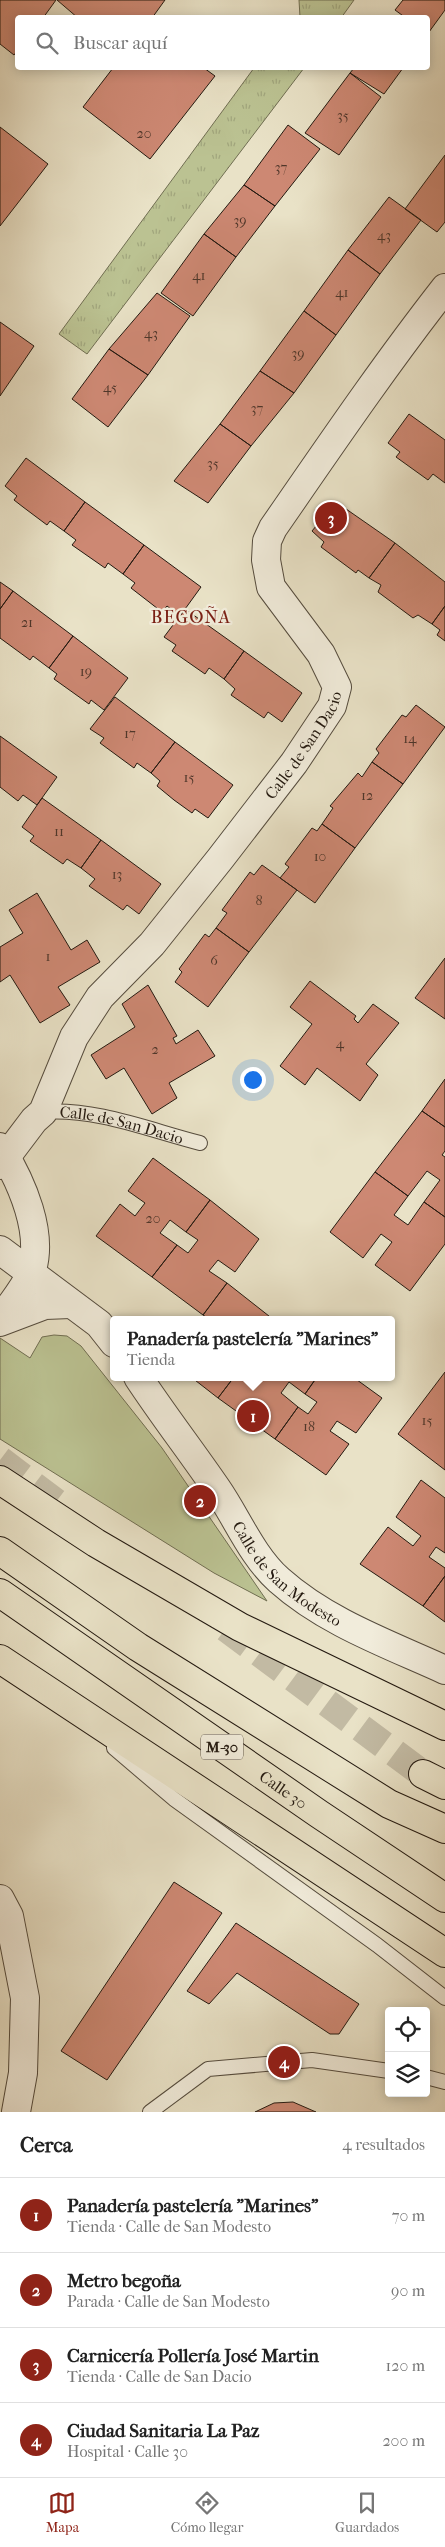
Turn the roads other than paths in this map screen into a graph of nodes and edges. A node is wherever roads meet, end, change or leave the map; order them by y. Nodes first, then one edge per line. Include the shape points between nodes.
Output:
1 (445, 288) edge
2 (43, 1112) junction
3 (200, 1142) dead end
4 (2, 1156) edge
5 (0, 1250) edge
6 (30, 1275) junction
7 (70, 1304) junction
8 (0, 1321) edge
9 (110, 1337) edge
10 (141, 1381) edge
11 (0, 1480) edge
12 (0, 1551) edge
13 (0, 1593) edge
14 (0, 1659) edge
15 (445, 1670) edge
16 (48, 1692) junction
17 (445, 1726) edge
18 (445, 1829) edge
19 (445, 1898) edge
20 (0, 1899) edge
21 (445, 1953) edge
22 (445, 1998) edge
23 (385, 2069) edge
24 (430, 2078) edge
25 (445, 2082) edge
26 (16, 2112) edge
27 (150, 2112) edge

1 - 2 street, Calle de San Dacio via 351,415 267,541 266,560 271,587 321,654 337,687 332,706 294,763 214,867 152,944 100,997 74,1037
2 - 3 lane, Calle de San Dacio via 67,1110 110,1118
2 - 4 street, Calle de San Dacio
4 - 6 street via 29,1206 36,1240
5 - 6 street
6 - 7 street
6 - 8 street
7 - 8 street via 45,1305
7 - 9 street via 104,1328
10 - 15 street, Calle de San Modesto via 277,1578 303,1600 341,1623
11 - 17 highway via 96,1543 240,1627
12 - 18 highway via 180,1673 389,1804
13 - 19 highway, Calle 30 / M-30
14 - 16 highway
16 - 21 highway
16 - 22 lane via 174,1799
20 - 26 street via 9,1916 25,1998 23,2073
23 - 27 lane via 312,2060 208,2069
24 - 25 lane

